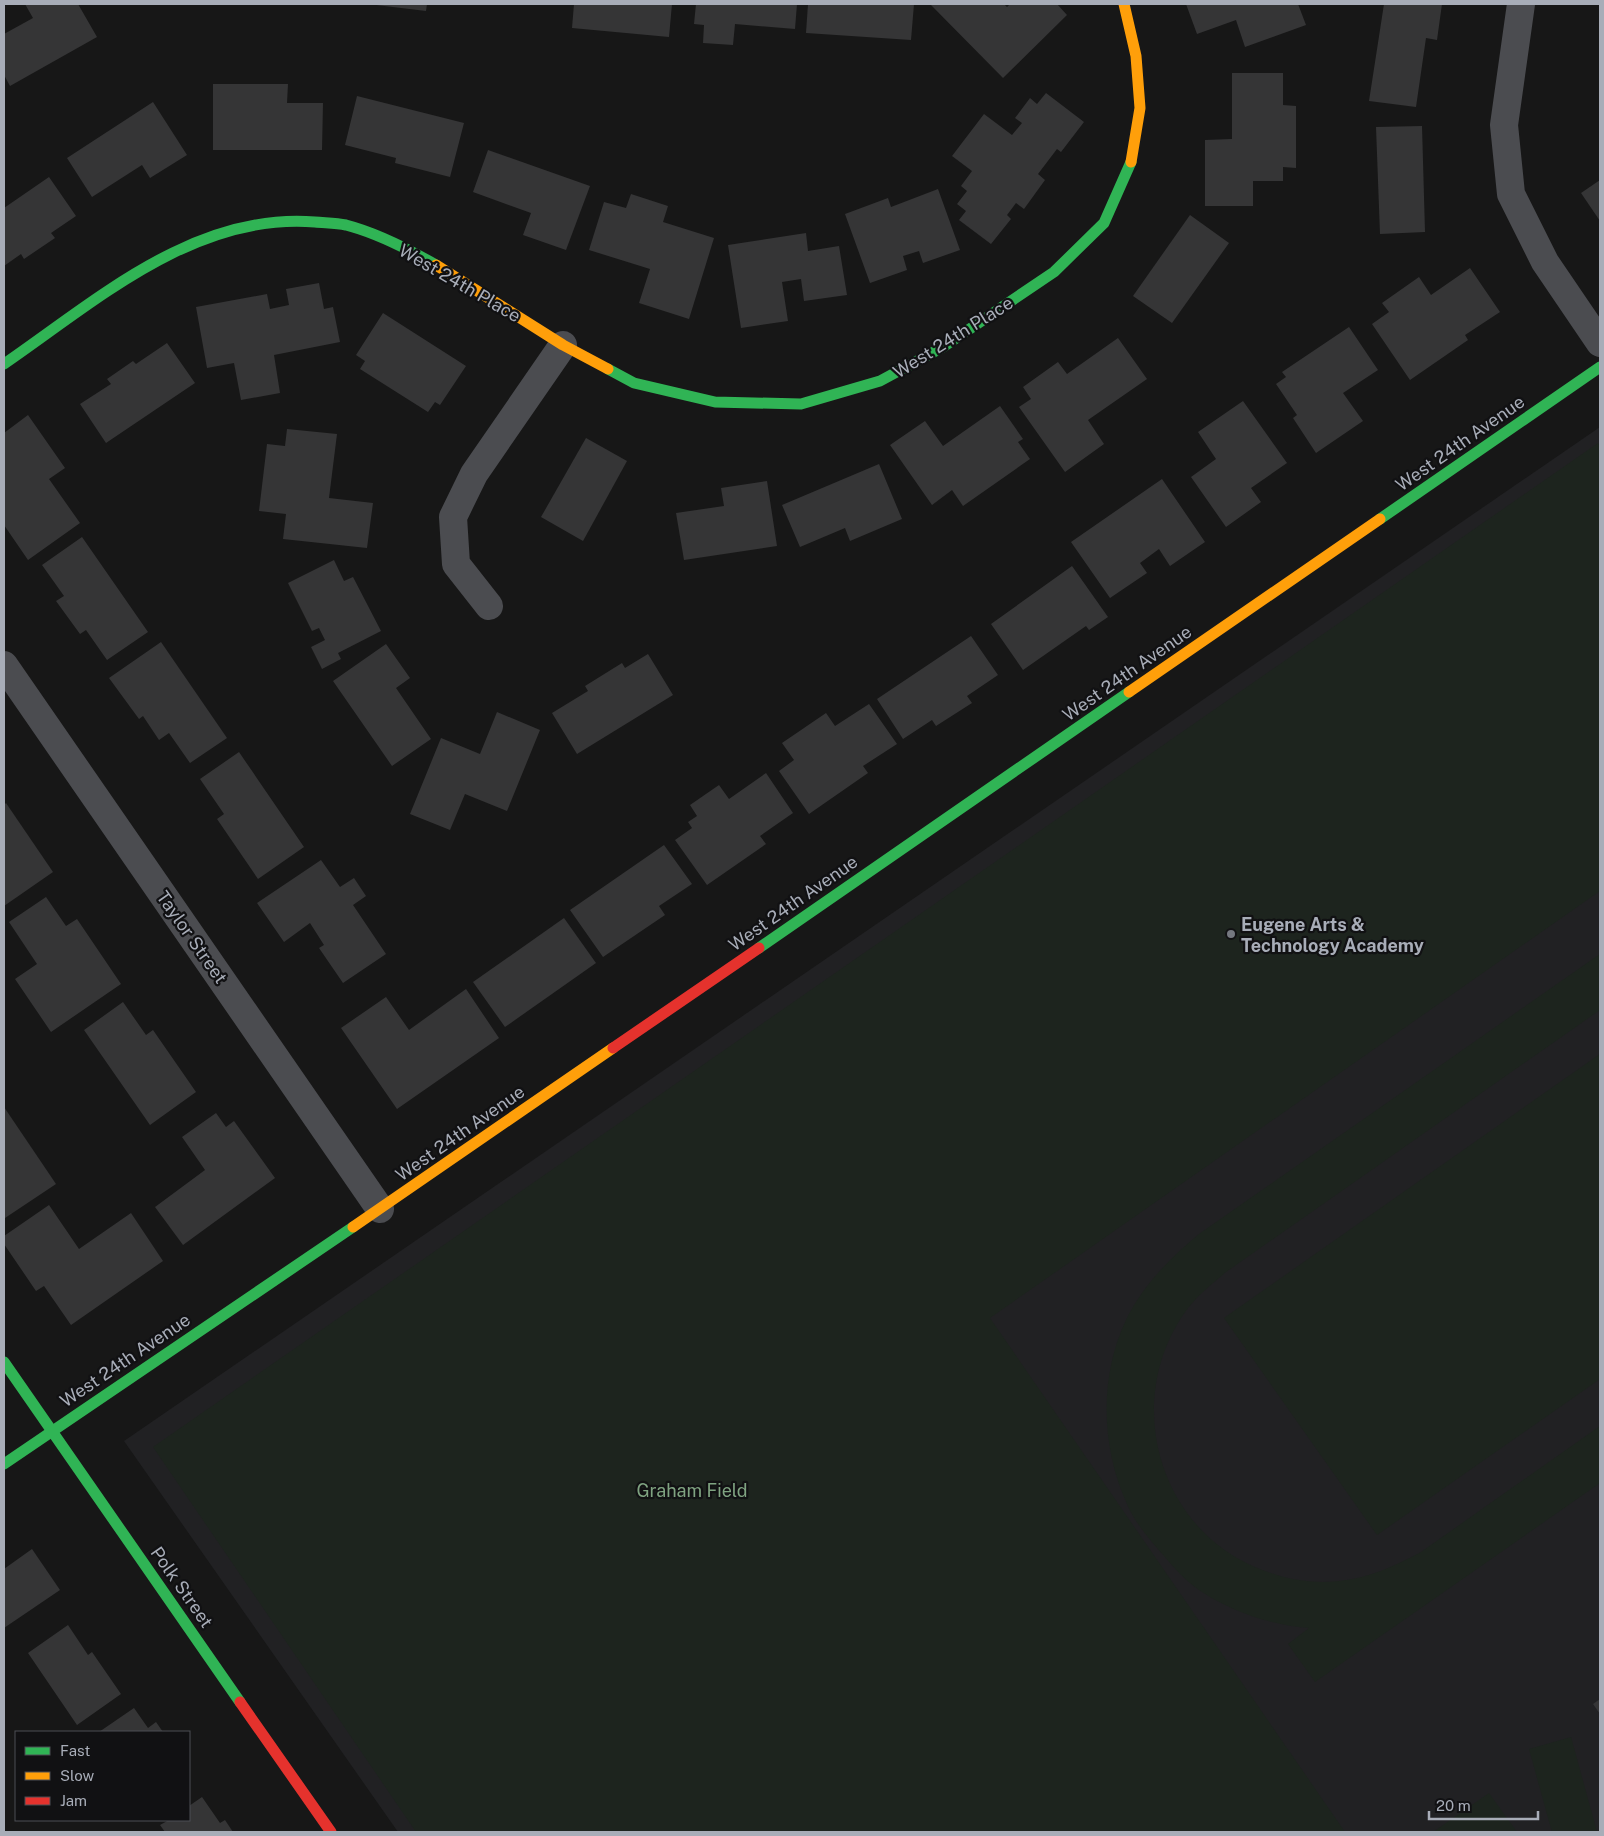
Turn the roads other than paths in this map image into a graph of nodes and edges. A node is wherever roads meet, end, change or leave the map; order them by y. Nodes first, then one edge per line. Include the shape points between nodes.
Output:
1 (1124, 4) edge
2 (1521, 4) edge
3 (1600, 343) edge
4 (563, 345) junction
5 (4, 364) edge
6 (1600, 367) edge
7 (489, 606) dead end
8 (4, 665) edge
9 (380, 1209) junction
10 (4, 1362) edge
11 (52, 1431) junction
12 (4, 1464) edge
13 (331, 1832) edge

1 - 4 street, West 24th Place via 1136,56 1140,108 1130,168 1104,223 1054,272 943,347 880,381 801,404 715,402 634,383
2 - 3 street via 1504,126 1511,194 1545,262
4 - 5 street, West 24th Place via 406,248 345,226 287,220 221,232 150,264
4 - 7 street via 474,474 453,517 456,564
6 - 9 street, West 24th Avenue
8 - 9 street, Taylor Street
9 - 11 street, West 24th Avenue
10 - 11 street, Polk Street
11 - 12 street, West 24th Avenue
11 - 13 street, Polk Street

